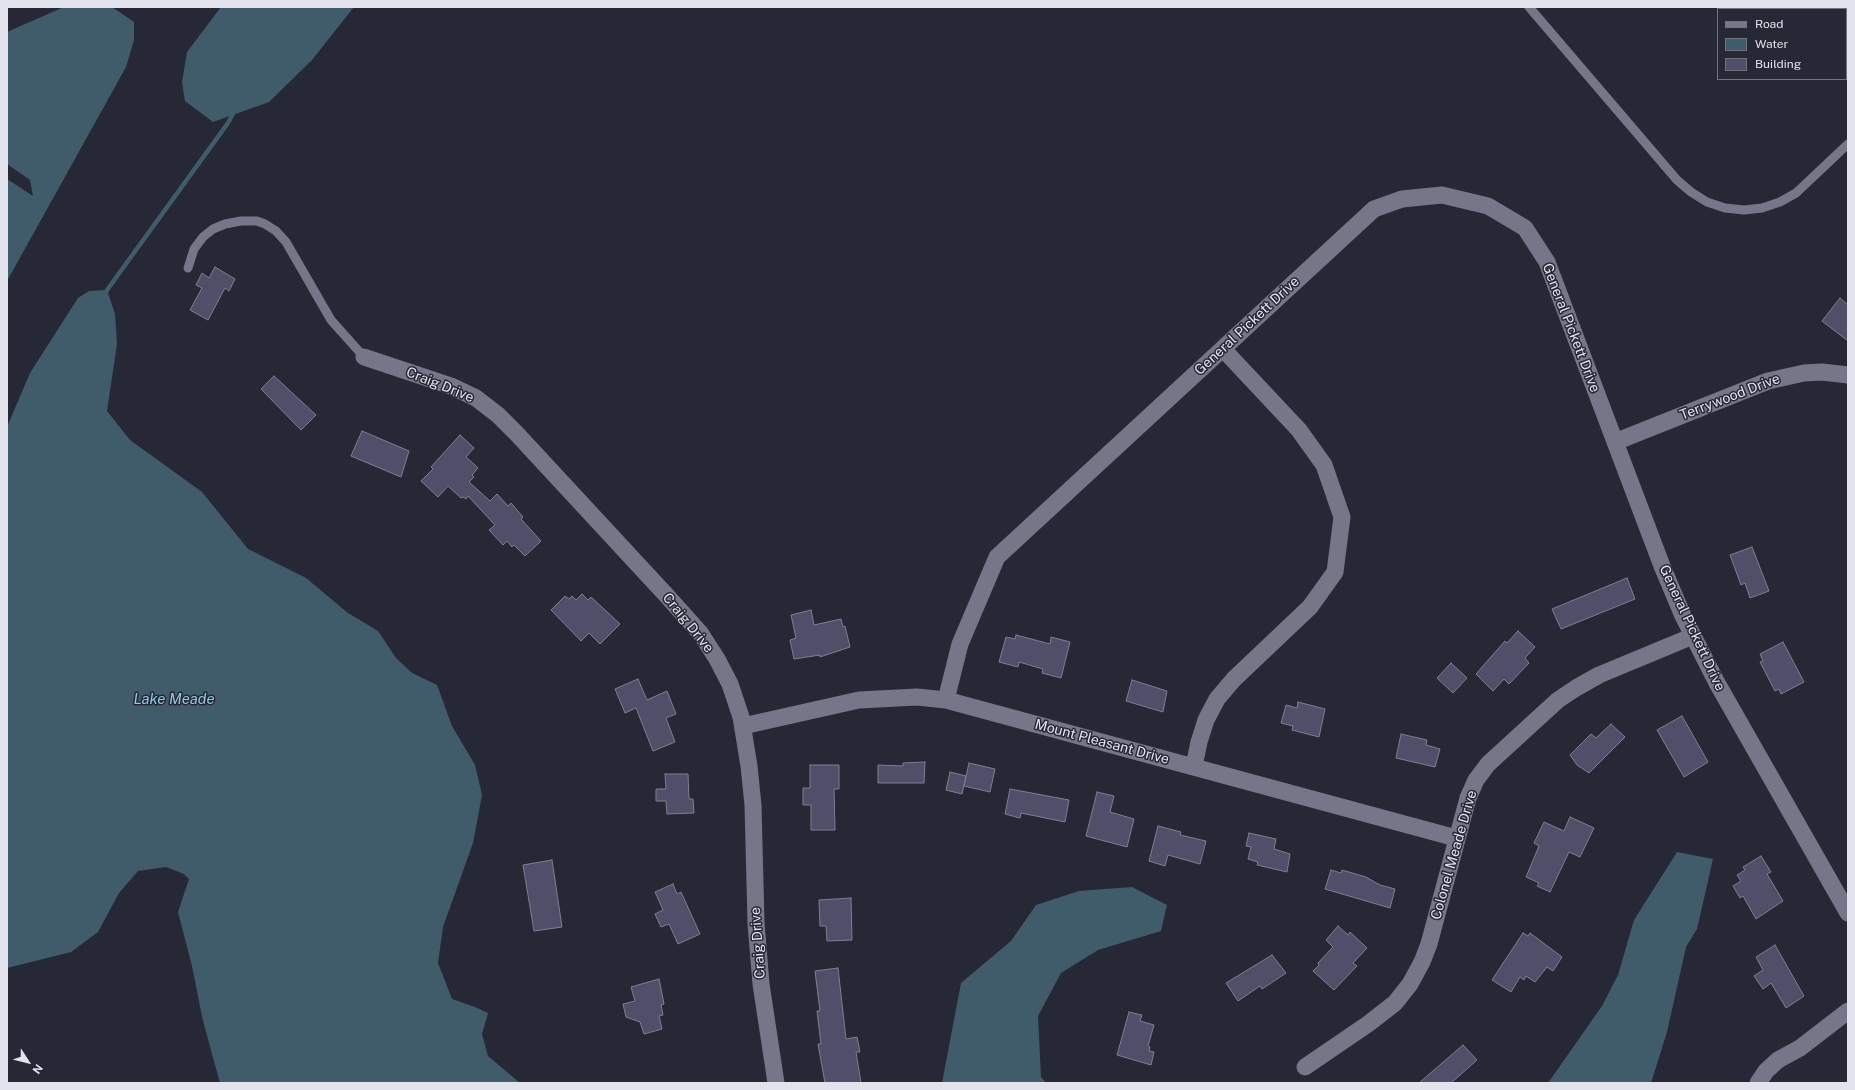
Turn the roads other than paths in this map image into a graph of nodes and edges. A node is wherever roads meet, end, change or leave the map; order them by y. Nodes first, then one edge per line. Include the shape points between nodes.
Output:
1 (1529, 7) edge
2 (1848, 144) edge
3 (188, 268) dead end
4 (1222, 348) junction
5 (364, 357) joint
6 (1848, 375) edge
7 (1615, 442) junction
8 (1693, 636) junction
9 (946, 700) junction
10 (743, 726) junction
11 (1194, 766) junction
12 (1456, 838) junction
13 (1848, 913) edge
14 (1848, 1010) edge
15 (1305, 1067) dead end
16 (776, 1083) edge
17 (1758, 1083) edge

1 - 2 lane via 1677,180 1708,202 1725,208 1744,210 1780,202 1796,193
3 - 5 lane via 194,249 213,229 241,221 265,224 286,242 331,320
4 - 7 street, General Pickett Drive via 1374,209 1402,199 1442,195 1488,206 1524,228 1547,262
4 - 9 street, General Pickett Drive via 997,556 960,644
4 - 11 street via 1300,430 1324,465 1342,517 1335,572 1310,607 1234,679 1217,699 1204,728
5 - 10 street, Craig Drive via 451,386 476,398 498,415 700,634 717,658 730,684
6 - 7 street, Terrywood Drive via 1804,373 1768,381
7 - 8 street, General Pickett Drive via 1662,566
8 - 12 street, Colonel Meade Drive via 1599,675 1558,700 1488,764 1468,798
8 - 13 street, General Pickett Drive via 1720,690
9 - 10 street, Mount Pleasant Drive via 917,697 859,700
9 - 11 street, Mount Pleasant Drive
10 - 16 street, Craig Drive via 753,805 756,923 761,984
11 - 12 street, Mount Pleasant Drive
12 - 15 street, Colonel Meade Drive via 1429,944 1410,984 1390,1007
14 - 17 street via 1800,1048 1778,1060

